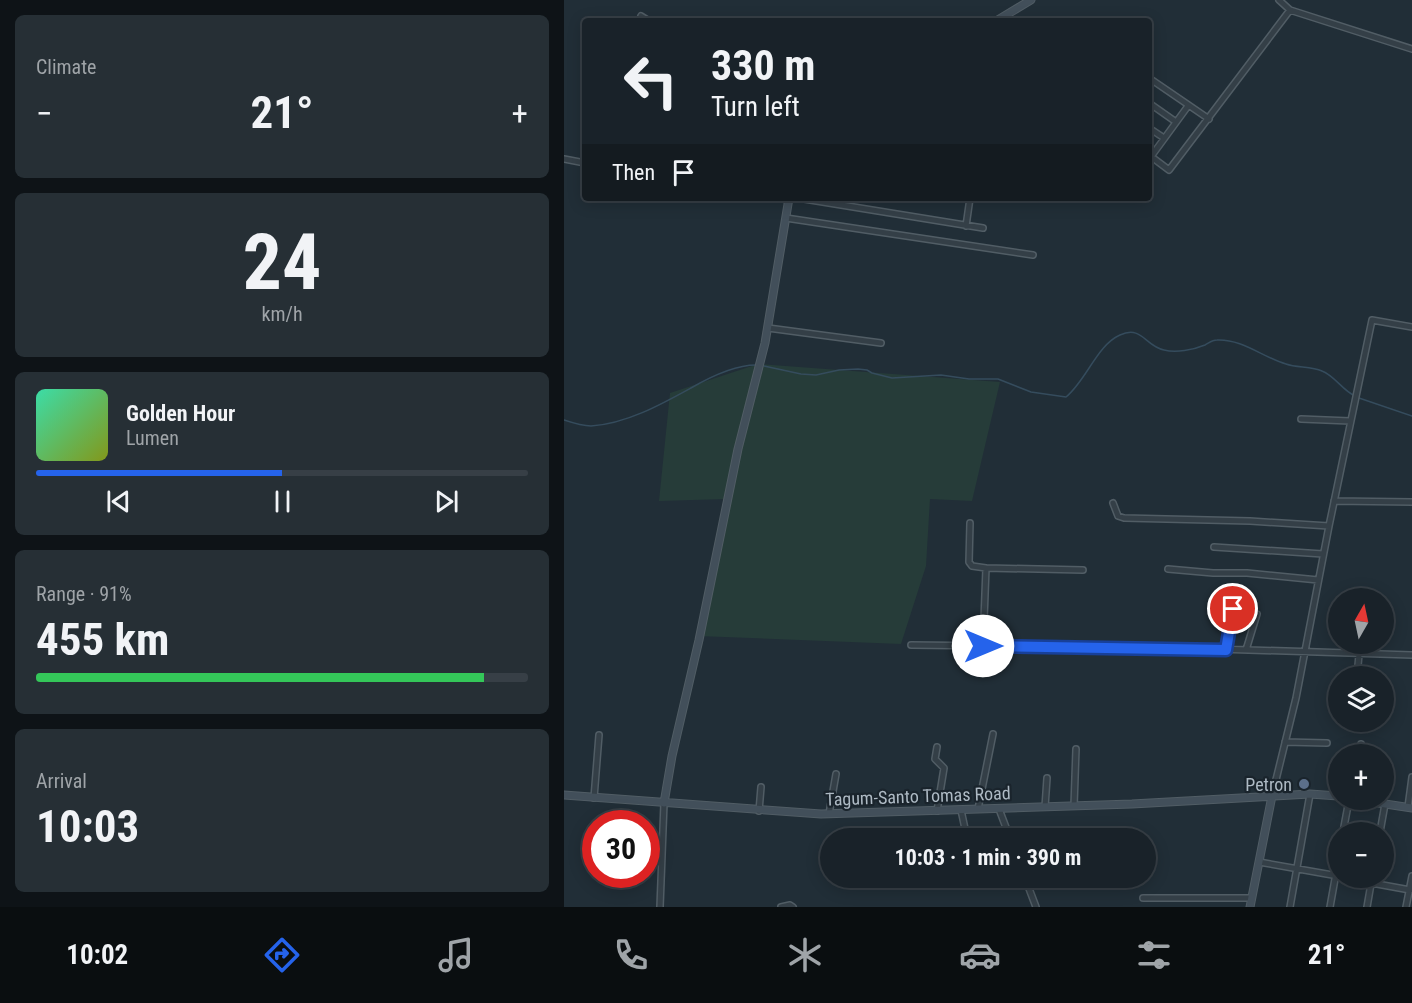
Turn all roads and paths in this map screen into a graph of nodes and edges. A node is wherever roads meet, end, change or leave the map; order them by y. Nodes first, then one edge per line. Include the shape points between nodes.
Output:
1 (1031, 0) edge
2 (1279, 0) edge
3 (1290, 10) junction
4 (641, 16) dead end
5 (643, 18) edge
6 (1001, 18) edge
7 (1412, 49) edge
8 (1152, 80) edge
9 (1152, 105) edge
10 (1188, 105) junction
11 (1209, 119) junction
12 (1176, 122) junction
13 (1152, 130) edge
14 (1164, 138) junction
15 (1152, 154) edge
16 (1152, 158) edge
17 (564, 159) edge
18 (582, 162) edge
19 (789, 201) edge
20 (816, 201) edge
21 (970, 201) edge
22 (786, 218) junction
23 (966, 226) junction
24 (983, 228) dead end
25 (1033, 255) dead end
26 (1412, 327) edge
27 (768, 328) junction
28 (881, 343) dead end
29 (1301, 419) dead end
30 (1350, 421) junction
31 (1334, 501) junction
32 (1412, 502) edge
33 (1113, 503) dead end
34 (970, 523) dead end
35 (1329, 526) junction
36 (1214, 546) dead end
37 (1323, 554) junction
38 (986, 568) junction
39 (1168, 569) dead end
40 (1083, 570) dead end
41 (1318, 580) junction
42 (1233, 609) dead end
43 (1257, 614) dead end
44 (912, 645) dead end
45 (983, 646) junction
46 (1226, 650) junction
47 (1246, 650) junction
48 (1304, 653) junction
49 (1328, 653) edge
50 (1359, 654) joint
51 (1412, 655) edge
52 (1358, 666) edge
53 (993, 734) dead end
54 (599, 735) dead end
55 (1285, 742) junction
56 (1327, 743) dead end
57 (937, 747) dead end
58 (1076, 749) dead end
59 (836, 774) dead end
60 (1412, 777) edge
61 (1047, 778) dead end
62 (761, 788) dead end
63 (1310, 794) junction
64 (564, 795) edge
65 (1328, 795) edge
66 (1272, 796) junction
67 (594, 798) junction
68 (664, 803) junction
69 (1394, 805) edge
70 (1074, 806) junction
71 (1045, 807) junction
72 (1410, 807) edge
73 (978, 809) junction
74 (999, 809) junction
75 (961, 810) junction
76 (759, 811) junction
77 (937, 811) junction
78 (830, 814) junction
79 (965, 828) edge
80 (1006, 828) edge
81 (1259, 862) junction
82 (1297, 869) junction
83 (1328, 874) edge
84 (1412, 876) edge
85 (1394, 886) edge
86 (1029, 888) edge
87 (1334, 888) edge
88 (1371, 888) edge
89 (1410, 890) junction
90 (1143, 898) dead end
91 (1252, 898) junction
92 (660, 907) edge
93 (781, 907) edge
94 (793, 907) edge
95 (1036, 907) edge
96 (1250, 907) edge
97 (1290, 907) edge
98 (1330, 907) edge
99 (1367, 907) edge
100 (1406, 907) edge

1 - 6 main road
2 - 3 street
3 - 7 street
3 - 11 street
4 - 5 street
8 - 10 street
9 - 12 street
10 - 11 street
10 - 12 street
11 - 16 street via 1169,170
12 - 14 street
13 - 14 street
14 - 15 street
17 - 18 street
19 - 22 main road
20 - 23 street
21 - 23 street
22 - 25 street
22 - 27 main road
23 - 24 street
26 - 30 street via 1372,320
27 - 28 street
27 - 68 main road via 738,449
29 - 30 street
30 - 31 street
31 - 32 street
31 - 35 street
33 - 35 street via 1118,516 1124,518
34 - 38 street via 969,562
35 - 37 street
36 - 37 street
37 - 41 street
38 - 40 street
38 - 45 street
39 - 41 street
41 - 48 street
42 - 46 street
43 - 47 street
44 - 45 street
45 - 46 street
46 - 47 street
47 - 48 street
48 - 49 street
48 - 55 street
50 - 51 street
50 - 52 street
53 - 73 street
54 - 67 street
55 - 56 street
55 - 66 street
57 - 77 street via 935,759 944,768
58 - 70 street
59 - 78 street
60 - 72 street
61 - 71 street
62 - 76 street
63 - 65 main road, Tagum-Santo Tomas Road
63 - 66 main road, Tagum-Santo Tomas Road
63 - 82 street
64 - 67 main road, Tagum-Santo Tomas Road
66 - 70 main road, Tagum-Santo Tomas Road
66 - 81 main road
67 - 68 main road, Tagum-Santo Tomas Road
68 - 76 main road, Tagum-Santo Tomas Road
68 - 92 street
69 - 72 main road
70 - 71 main road, Tagum-Santo Tomas Road
71 - 74 main road, Tagum-Santo Tomas Road
73 - 74 main road, Tagum-Santo Tomas Road
73 - 75 main road, Tagum-Santo Tomas Road
74 - 80 street
75 - 77 main road, Tagum-Santo Tomas Road
75 - 79 street
76 - 78 main road, Tagum-Santo Tomas Road
77 - 78 main road, Tagum-Santo Tomas Road
81 - 82 street
81 - 91 main road
82 - 83 street
82 - 97 street
84 - 89 street
85 - 89 street
86 - 95 street
87 - 98 street
88 - 99 street
89 - 100 street
90 - 91 street
91 - 96 main road
93 - 94 street

